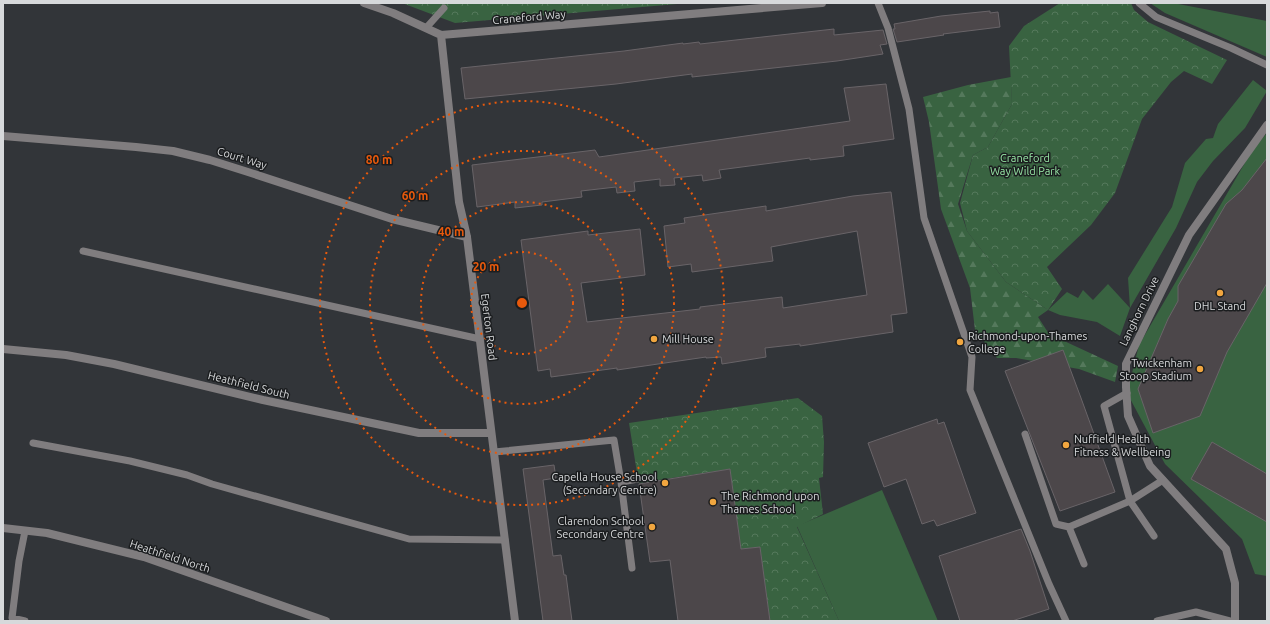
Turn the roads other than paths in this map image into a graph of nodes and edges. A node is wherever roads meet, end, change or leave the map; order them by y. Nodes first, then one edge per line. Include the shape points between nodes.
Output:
1 (364, 3) edge
2 (818, 3) edge
3 (822, 3) edge
4 (878, 3) edge
5 (1138, 3) edge
6 (444, 8) dead end
7 (426, 28) junction
8 (441, 35) junction
9 (1267, 65) edge
10 (1267, 125) edge
11 (3, 136) edge
12 (467, 237) junction
13 (83, 251) dead end
14 (480, 339) junction
15 (3, 349) edge
16 (1126, 394) junction
17 (491, 433) junction
18 (1025, 434) dead end
19 (33, 443) dead end
20 (494, 452) junction
21 (638, 479) dead end
22 (1163, 480) junction
23 (621, 482) junction
24 (1130, 501) junction
25 (1069, 527) junction
26 (3, 528) edge
27 (25, 531) junction
28 (1154, 536) dead end
29 (505, 540) junction
30 (1084, 564) dead end
31 (632, 568) dead end
32 (25, 621) edge
33 (326, 621) edge
34 (515, 621) edge
35 (1066, 621) edge
36 (1157, 621) edge
37 (1230, 621) edge
38 (1235, 621) edge

1 - 7 street, Craneford Way
2 - 3 street, Craneford Way
2 - 8 street, Craneford Way
4 - 35 lane via 888,28 909,109 924,218 972,357 970,390
5 - 9 lane via 1156,17
6 - 7 lane
7 - 8 street, Craneford Way
8 - 12 street, Egerton Road via 459,202
10 - 16 street, Langhorn Drive via 1189,235 1126,364
11 - 12 street, Court Way via 173,151 255,174 392,220
12 - 14 street, Egerton Road
13 - 14 lane
14 - 17 street, Egerton Road
15 - 17 street, Heathfield South via 66,355 114,364 263,400 419,433
16 - 22 street, Langhorn Drive via 1128,416 1150,466
16 - 24 lane via 1104,406
17 - 20 street, Egerton Road
18 - 25 lane via 1056,524
19 - 29 lane via 130,461 187,475 409,539
20 - 23 lane via 614,440
20 - 29 street, Egerton Road
21 - 23 lane
22 - 24 lane
22 - 38 street, Langhorn Drive via 1226,549 1235,583
23 - 31 lane
24 - 25 lane
24 - 28 lane
25 - 30 lane
26 - 27 street, Heathfield North
27 - 32 lane via 12,618
27 - 33 street, Heathfield North via 47,533 144,557
29 - 34 street, Egerton Road
36 - 37 lane via 1196,612

